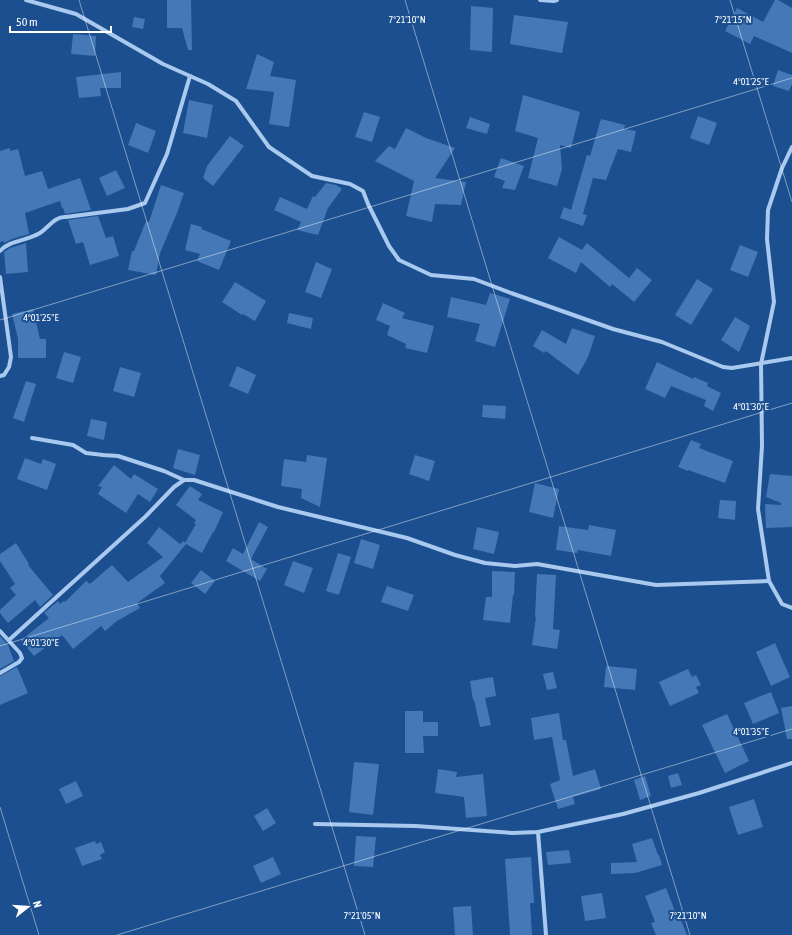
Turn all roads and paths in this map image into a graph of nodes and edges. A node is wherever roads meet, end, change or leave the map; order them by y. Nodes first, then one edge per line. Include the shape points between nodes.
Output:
1 (26, 0) edge
2 (540, 0) edge
3 (557, 0) edge
4 (190, 76) junction
5 (792, 147) edge
6 (0, 251) edge
7 (0, 277) edge
8 (792, 358) edge
9 (761, 364) junction
10 (0, 376) edge
11 (32, 438) dead end
12 (184, 480) junction
13 (769, 581) junction
14 (792, 608) edge
15 (0, 631) edge
16 (9, 640) junction
17 (0, 673) edge
18 (792, 763) edge
19 (314, 824) dead end
20 (538, 832) junction
21 (546, 935) edge

1 - 4 street via 76,14 163,64
2 - 3 street
4 - 6 street via 168,154 145,203 128,208 61,216 40,233 14,242
4 - 9 street via 236,101 269,147 312,176 350,184 363,191 389,246 399,260 431,275 474,279 613,329 662,342 723,367
5 - 9 street via 768,210 767,239 774,302
7 - 10 street via 11,357 9,367 4,375
8 - 9 street
9 - 13 street via 762,446 758,509
11 - 12 street via 73,445 86,453 118,456
12 - 13 street via 194,480 278,507 407,538 485,563 515,566 537,564 656,585
12 - 16 street
13 - 14 street via 782,604
15 - 16 street
16 - 17 street via 22,658
18 - 20 street via 623,814
19 - 20 street
20 - 21 street

